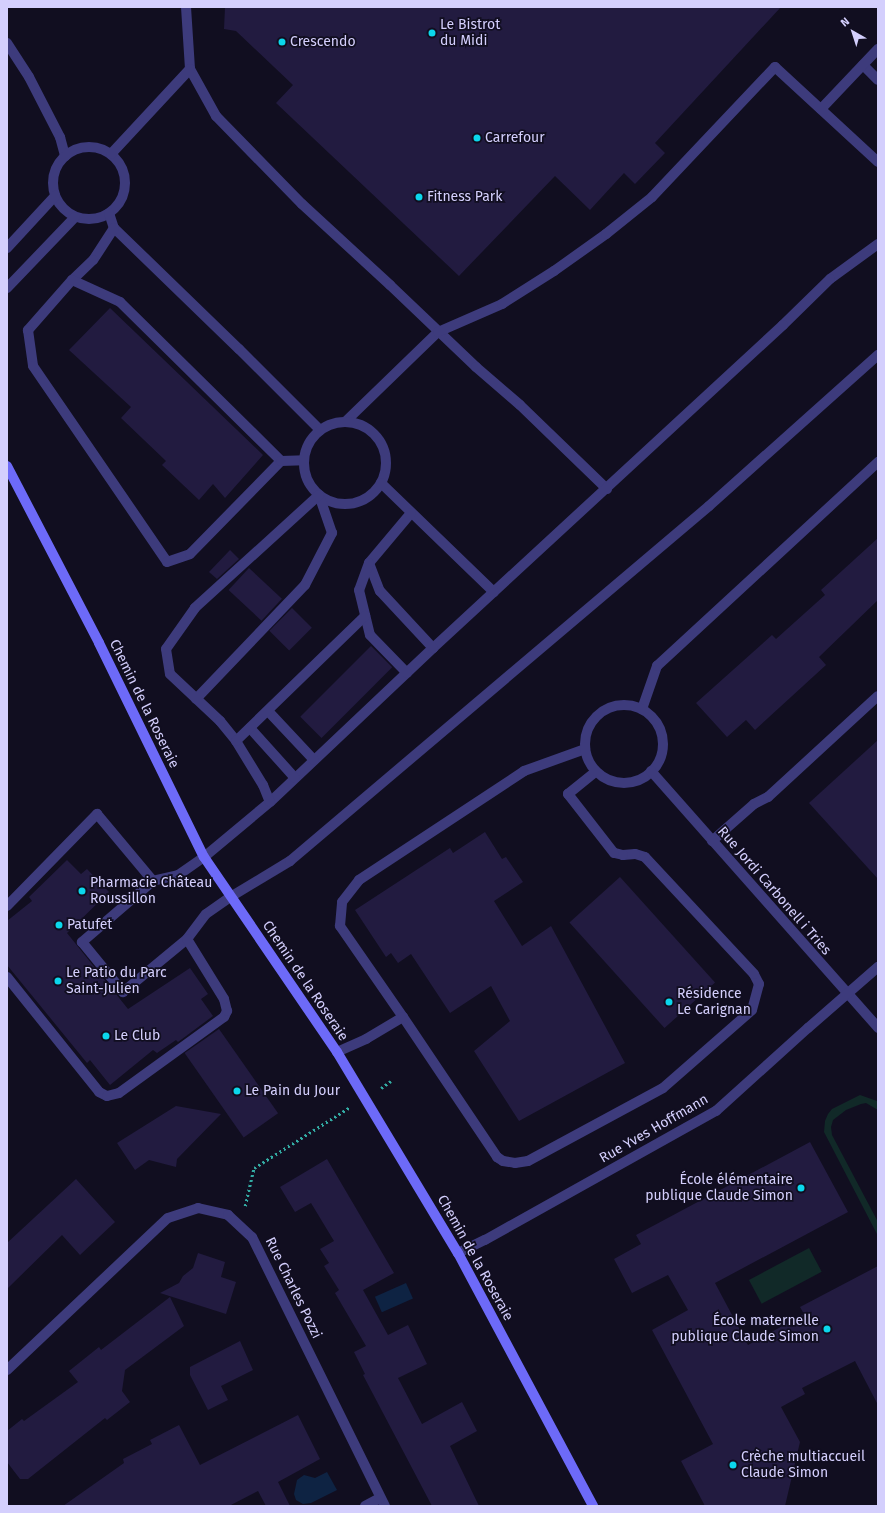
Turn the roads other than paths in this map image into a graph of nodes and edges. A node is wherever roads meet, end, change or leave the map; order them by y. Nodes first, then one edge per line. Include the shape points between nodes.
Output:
1 (186, 7) edge
2 (7, 43) edge
3 (878, 49) edge
4 (863, 65) junction
5 (190, 69) junction
6 (878, 80) edge
7 (821, 109) junction
8 (111, 154) junction
9 (65, 156) junction
10 (878, 162) edge
11 (55, 196) junction
12 (109, 213) junction
13 (75, 217) junction
14 (114, 228) junction
15 (877, 245) edge
16 (7, 248) edge
17 (72, 280) junction
18 (7, 288) edge
19 (438, 332) junction
20 (878, 355) edge
21 (345, 422) junction
22 (320, 430) junction
23 (304, 460) junction
24 (281, 461) junction
25 (878, 462) edge
26 (7, 466) edge
27 (381, 484) junction
28 (607, 489) junction
29 (319, 495) junction
30 (411, 513) junction
31 (369, 563) junction
32 (494, 592) junction
33 (365, 616) junction
34 (433, 648) junction
35 (407, 673) junction
36 (878, 696) edge
37 (196, 699) junction
38 (642, 710) junction
39 (268, 711) junction
40 (250, 728) junction
41 (236, 742) junction
42 (585, 749) junction
43 (314, 760) junction
44 (596, 771) junction
45 (651, 772) junction
46 (295, 778) junction
47 (270, 802) junction
48 (712, 841) junction
49 (204, 856) junction
50 (153, 881) junction
51 (232, 896) junction
52 (7, 906) edge
53 (187, 939) junction
54 (878, 967) edge
55 (7, 977) edge
56 (847, 994) junction
57 (403, 1017) junction
58 (878, 1028) edge
59 (337, 1052) junction
60 (458, 1253) junction
61 (7, 1370) edge
62 (382, 1502) edge
63 (365, 1506) edge
64 (593, 1506) edge

1 - 5 street
2 - 9 street via 29,77 60,137
3 - 4 street
4 - 6 street
4 - 7 street
5 - 8 street
5 - 19 street via 216,116 302,204
7 - 10 street
7 - 19 street via 775,67 652,197 606,234 502,304
8 - 9 street via 87,146 75,149
8 - 12 street via 124,172 125,184 118,205
9 - 11 street via 53,175 52,186
11 - 13 street via 63,208
11 - 16 street
12 - 13 street via 98,218
12 - 14 street
13 - 18 street
14 - 17 street via 92,260
14 - 22 street
15 - 28 street via 830,278
17 - 24 street via 120,302
17 - 24 street via 28,330 33,366 167,562 190,554
19 - 21 street
19 - 28 street via 520,405
20 - 51 street via 709,506 296,856
21 - 22 street via 332,424
21 - 27 street via 358,424 369,430 378,440 384,451 386,464
22 - 23 street via 307,448
23 - 24 street
23 - 29 street via 310,485
25 - 38 street via 657,666
26 - 49 street, Chemin de la Roseraie via 99,643
27 - 29 street via 363,500 352,504 329,501
27 - 30 street
28 - 32 street
29 - 37 street via 332,533 305,585
29 - 37 street via 195,608 166,649 170,674
30 - 31 street
30 - 32 street
31 - 33 street via 359,590
31 - 34 street via 380,591
32 - 34 street
33 - 35 street via 370,635
33 - 39 street
34 - 35 street
35 - 43 street
36 - 48 street via 768,797 754,804
37 - 41 street via 220,721
38 - 42 street via 618,705 602,712 589,726 585,737
38 - 45 street via 652,717 659,727 662,738 662,750
39 - 40 street
39 - 43 street
40 - 41 street
40 - 46 street
41 - 47 street via 263,785
42 - 44 street
42 - 57 street via 524,771 360,880 342,902 340,926
43 - 46 street
44 - 45 street via 617,782 641,779
44 - 57 street via 568,794 614,853 646,857 754,974 759,984 752,1010 662,1088 528,1161 515,1163 497,1157
45 - 48 street, Rue Jordi Carbonell i Tries
46 - 47 street
47 - 49 street
48 - 56 street, Rue Jordi Carbonell i Tries
49 - 50 street via 178,875
49 - 51 street, Chemin de la Roseraie
50 - 52 street via 97,814
50 - 53 street via 82,942 123,992
51 - 53 street via 206,914
51 - 59 street, Chemin de la Roseraie
53 - 55 street via 224,999 227,1011 224,1017 119,1093 107,1096 99,1092
54 - 56 street, Rue Yves Hoffmann
56 - 58 street, Rue Jordi Carbonell i Tries
56 - 60 street, Rue Yves Hoffmann via 716,1111
57 - 59 street via 366,1039
59 - 60 street, Chemin de la Roseraie
60 - 64 street, Chemin de la Roseraie
61 - 62 street, Rue Charles Pozzi via 168,1218 198,1208 228,1215 252,1237
62 - 63 street

